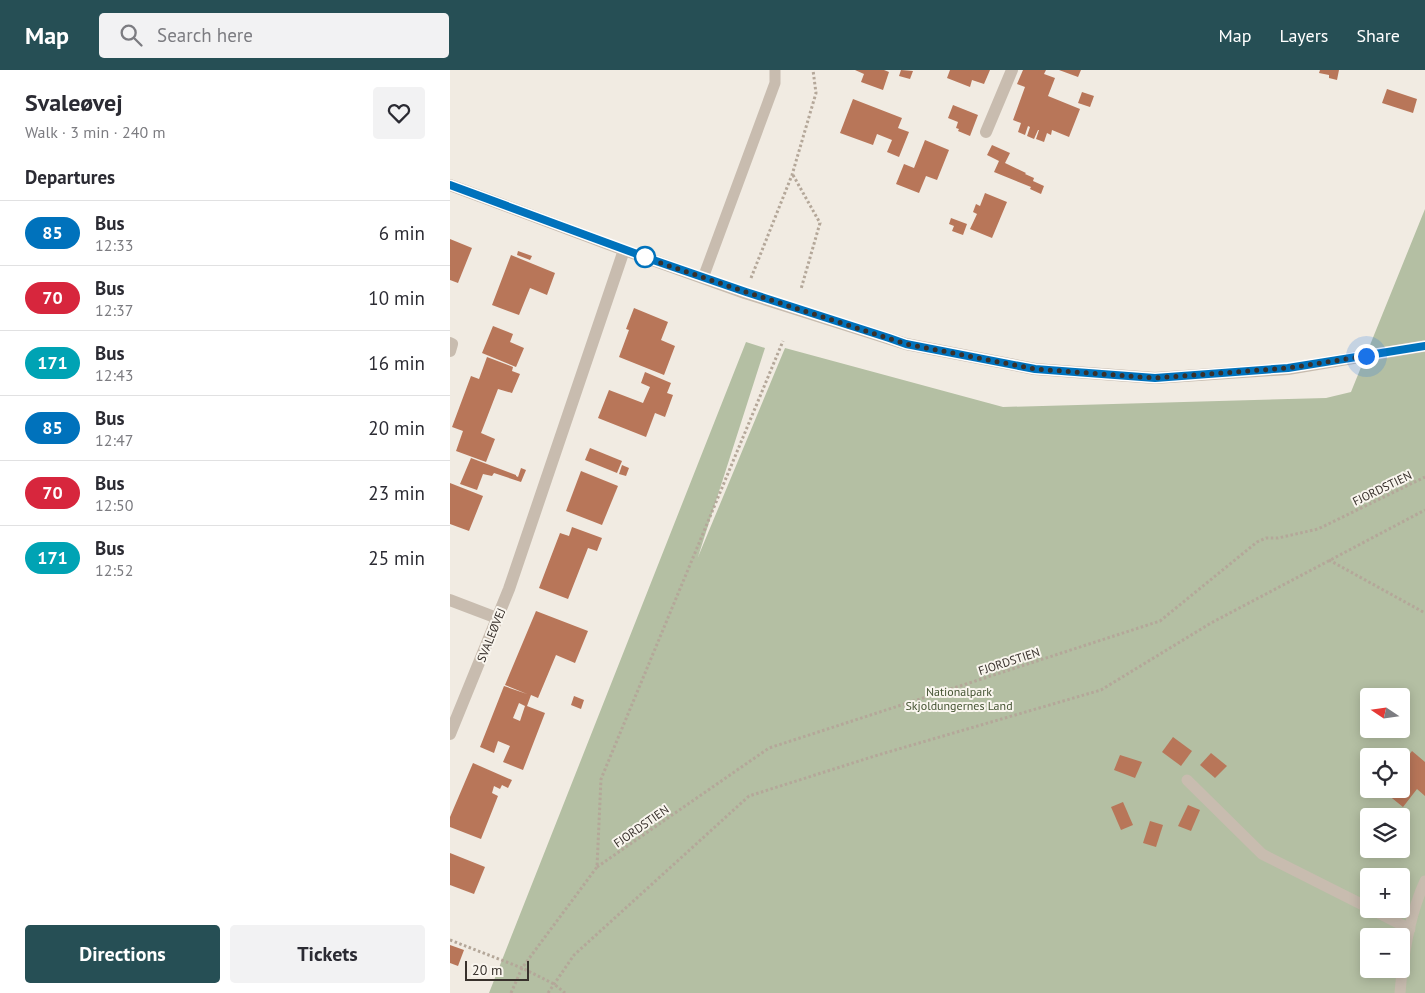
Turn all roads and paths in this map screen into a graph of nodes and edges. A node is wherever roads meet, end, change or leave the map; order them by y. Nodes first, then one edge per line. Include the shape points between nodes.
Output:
1 (775, 70) edge
2 (813, 70) edge
3 (1012, 70) edge
4 (986, 132) dead end
5 (792, 175) junction
6 (450, 185) edge
7 (624, 250) junction
8 (703, 278) junction
9 (801, 289) dead end
10 (746, 292) junction
11 (782, 341) dead end
12 (450, 343) edge
13 (1425, 346) edge
14 (450, 351) edge
15 (1425, 477) edge
16 (1425, 510) edge
17 (1329, 560) junction
18 (450, 600) edge
19 (1425, 612) edge
20 (497, 618) junction
21 (450, 734) edge
22 (1187, 780) dead end
23 (597, 867) junction
24 (1425, 881) edge
25 (1360, 903) edge
26 (1389, 918) edge
27 (1408, 928) edge
28 (1410, 929) edge
29 (450, 940) edge
30 (522, 968) junction
31 (1401, 978) edge
32 (554, 984) junction
33 (511, 993) edge
34 (548, 993) edge
35 (565, 993) edge
36 (1400, 993) edge

1 - 8 lane via 776,83
2 - 5 path via 816,92
3 - 4 street
5 - 9 path via 820,223
5 - 10 path
6 - 7 street
7 - 8 street
7 - 20 street, SVALEØVEJ
8 - 10 street
10 - 13 street via 906,344 1035,369 1155,378 1288,368
11 - 23 path via 600,779
12 - 14 street
15 - 23 path, FJORDSTIEN via 1318,530 1257,542 1160,621 769,748
16 - 17 path
17 - 19 path
17 - 32 path via 1211,623 1101,690 749,796 574,955
18 - 20 street
20 - 21 street, SVALEØVEJ
22 - 25 lane via 1262,854
23 - 30 path, FJORDSTIEN
24 - 28 lane
26 - 27 lane
29 - 30 path
30 - 32 path
30 - 33 path, FJORDSTIEN
31 - 36 lane
32 - 34 path
32 - 35 path

